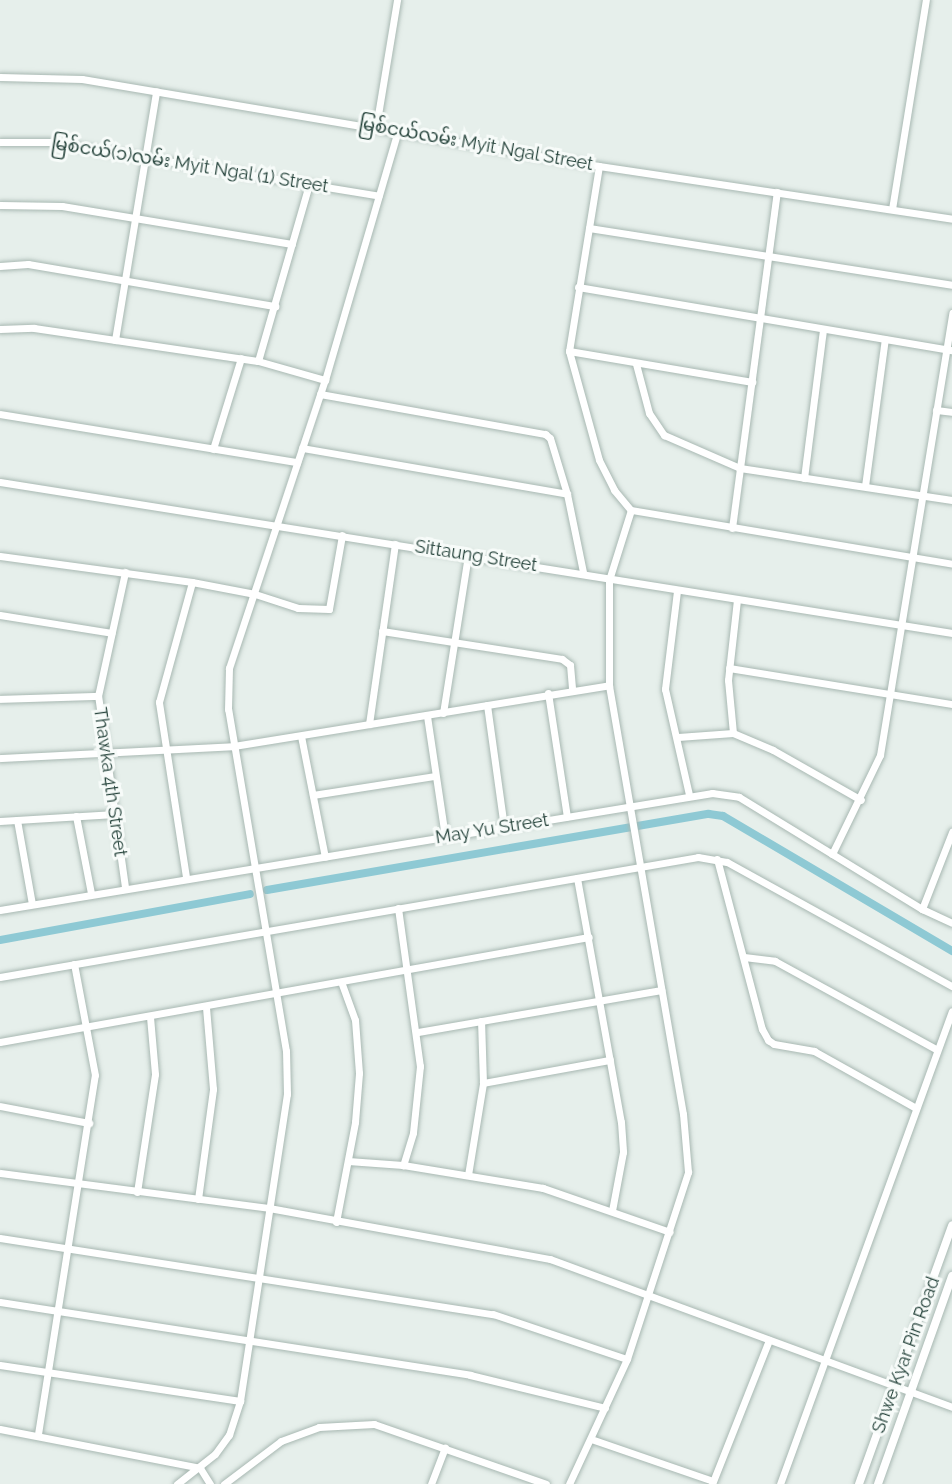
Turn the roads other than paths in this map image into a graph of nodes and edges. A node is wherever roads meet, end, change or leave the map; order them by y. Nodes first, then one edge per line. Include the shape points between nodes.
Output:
1 (397, 0) edge
2 (926, 0) edge
3 (0, 76) edge
4 (156, 91) junction
5 (376, 127) junction
6 (399, 130) junction
7 (0, 142) edge
8 (144, 157) junction
9 (599, 166) junction
10 (309, 184) junction
11 (777, 192) junction
12 (379, 196) junction
13 (0, 205) edge
14 (892, 209) junction
15 (134, 218) junction
16 (952, 219) edge
17 (589, 228) junction
18 (292, 244) junction
19 (771, 258) junction
20 (0, 266) edge
21 (126, 281) junction
22 (952, 285) edge
23 (578, 287) junction
24 (274, 306) junction
25 (952, 313) edge
26 (762, 319) junction
27 (0, 329) edge
28 (823, 329) junction
29 (885, 339) junction
30 (115, 340) junction
31 (950, 349) edge
32 (569, 351) junction
33 (241, 358) junction
34 (258, 361) junction
35 (636, 364) junction
36 (325, 380) junction
37 (752, 382) junction
38 (320, 394) junction
39 (936, 410) junction
40 (952, 412) edge
41 (0, 414) edge
42 (302, 448) junction
43 (213, 449) junction
44 (297, 462) junction
45 (740, 468) junction
46 (804, 478) junction
47 (0, 482) edge
48 (865, 486) junction
49 (567, 494) junction
50 (923, 495) junction
51 (952, 500) edge
52 (631, 510) junction
53 (277, 525) junction
54 (732, 528) junction
55 (342, 535) junction
56 (395, 544) junction
57 (468, 555) junction
58 (0, 556) edge
59 (912, 558) junction
60 (952, 564) edge
61 (125, 572) junction
62 (583, 572) junction
63 (609, 580) junction
64 (192, 582) junction
65 (677, 591) junction
66 (255, 594) junction
67 (737, 600) junction
68 (0, 615) edge
69 (901, 625) junction
70 (382, 631) junction
71 (112, 633) junction
72 (952, 633) edge
73 (454, 642) junction
74 (729, 668) junction
75 (609, 685) junction
76 (572, 688) junction
77 (549, 693) junction
78 (892, 694) junction
79 (98, 696) junction
80 (0, 699) edge
81 (952, 704) edge
82 (487, 705) junction
83 (443, 713) junction
84 (427, 716) junction
85 (369, 724) junction
86 (733, 733) junction
87 (301, 736) junction
88 (678, 737) junction
89 (234, 746) junction
90 (167, 752) junction
91 (106, 753) junction
92 (0, 758) edge
93 (434, 776) junction
94 (313, 795) junction
95 (689, 795) junction
96 (861, 800) junction
97 (628, 805) junction
98 (115, 814) junction
99 (76, 816) junction
100 (567, 817) junction
101 (17, 820) junction
102 (0, 821) edge
103 (504, 827) junction
104 (952, 832) edge
105 (445, 836) junction
106 (832, 854) junction
107 (325, 857) junction
108 (717, 859) junction
109 (638, 866) junction
110 (256, 867) junction
111 (186, 877) junction
112 (577, 878) junction
113 (125, 887) junction
114 (92, 893) junction
115 (32, 904) junction
116 (398, 908) junction
117 (922, 909) junction
118 (0, 910) edge
119 (952, 923) edge
120 (267, 931) junction
121 (589, 937) junction
122 (744, 957) junction
123 (74, 964) junction
124 (408, 970) junction
125 (0, 977) edge
126 (342, 984) junction
127 (952, 987) edge
128 (661, 990) junction
129 (276, 995) junction
130 (599, 1000) junction
131 (206, 1007) junction
132 (952, 1011) edge
133 (150, 1017) junction
134 (481, 1021) junction
135 (87, 1030) junction
136 (418, 1032) junction
137 (0, 1042) edge
138 (936, 1049) junction
139 (610, 1060) junction
140 (483, 1083) junction
141 (0, 1106) edge
142 (916, 1108) junction
143 (89, 1123) junction
144 (348, 1161) junction
145 (403, 1165) junction
146 (0, 1173) edge
147 (468, 1175) junction
148 (80, 1185) junction
149 (137, 1192) junction
150 (198, 1199) junction
151 (269, 1208) junction
152 (612, 1211) junction
153 (336, 1222) junction
154 (952, 1225) edge
155 (670, 1232) junction
156 (0, 1238) edge
157 (67, 1246) junction
158 (952, 1276) edge
159 (258, 1277) junction
160 (650, 1293) junction
161 (0, 1302) edge
162 (55, 1311) junction
163 (249, 1338) junction
164 (769, 1340) junction
165 (627, 1359) junction
166 (826, 1361) junction
167 (0, 1365) edge
168 (47, 1372) junction
169 (895, 1384) junction
170 (911, 1390) junction
171 (240, 1401) junction
172 (952, 1407) edge
173 (605, 1408) junction
174 (0, 1429) edge
175 (38, 1434) junction
176 (591, 1439) junction
177 (446, 1448) junction
178 (200, 1468) junction
179 (713, 1483) edge
180 (177, 1484) edge
181 (210, 1484) edge
182 (224, 1484) edge
183 (431, 1484) edge
184 (546, 1484) edge
185 (569, 1484) edge
186 (780, 1484) edge
187 (859, 1484) edge
188 (878, 1484) edge

1 - 5 street
2 - 14 street
3 - 4 street, မြစ်ငယ်လမ်း Myit Ngal Street via 82,79
4 - 5 street, မြစ်ငယ်လမ်း Myit Ngal Street
4 - 8 street
5 - 6 street, မြစ်ငယ်လမ်း Myit Ngal Street
6 - 9 street, မြစ်ငယ်လမ်း Myit Ngal Street
6 - 12 street
7 - 8 street, မြစ်ငယ်(၁)လမ်း Myit Ngal (1) Street via 51,142
8 - 10 street, မြစ်ငယ်(၁)လမ်း Myit Ngal (1) Street
8 - 15 street
9 - 11 street, မြစ်ငယ်လမ်း Myit Ngal Street
9 - 17 street
10 - 12 street, မြစ်ငယ်(၁)လမ်း Myit Ngal (1) Street
10 - 18 street
11 - 14 street, မြစ်ငယ်လမ်း Myit Ngal Street
11 - 19 street
12 - 36 street
13 - 15 street via 62,206
14 - 16 street, မြစ်ငယ်လမ်း Myit Ngal Street
15 - 18 street
15 - 21 street
17 - 19 street
17 - 23 street
18 - 24 street
19 - 22 street
19 - 26 street
20 - 21 street via 27,264
21 - 24 street
21 - 30 street
23 - 26 street
23 - 32 street
24 - 34 street
25 - 31 street
26 - 28 street
26 - 37 street
27 - 30 street via 34,328
28 - 29 street
28 - 46 street
29 - 31 street
29 - 48 street
30 - 33 street
31 - 39 street
32 - 35 street
32 - 52 street via 599,460 614,490
33 - 34 street
33 - 43 street
34 - 36 street
35 - 37 street
35 - 45 street via 649,413 664,435
36 - 38 street
37 - 45 street
38 - 42 street
38 - 49 street via 540,432 550,438
39 - 40 street
39 - 50 street
41 - 43 street
42 - 44 street
42 - 49 street
43 - 44 street
44 - 53 street
45 - 46 street
45 - 54 street
46 - 48 street
47 - 53 street, Sittaung Street
48 - 50 street
49 - 62 street
50 - 51 street
50 - 59 street
52 - 54 street
52 - 63 street
53 - 55 street, Sittaung Street
53 - 66 street
54 - 59 street
55 - 56 street, Sittaung Street
55 - 66 street via 328,609 298,608
56 - 57 street, Sittaung Street
56 - 70 street
57 - 62 street, Sittaung Street
57 - 73 street
58 - 61 street
59 - 60 street
59 - 69 street
61 - 64 street
61 - 71 street, Thawka 4th Street
62 - 63 street, Sittaung Street
63 - 65 street, Sittaung Street
63 - 75 street
64 - 66 street
64 - 90 street via 159,702
65 - 67 street, Sittaung Street
65 - 88 street via 664,680
66 - 89 street via 229,668 226,690
67 - 69 street, Sittaung Street
67 - 74 street
68 - 71 street
69 - 72 street, Sittaung Street
69 - 78 street
70 - 73 street
70 - 85 street
71 - 79 street, Thawka 4th Street
73 - 76 street via 562,659 570,665
73 - 83 street
74 - 78 street
74 - 86 street
75 - 76 street
75 - 97 street
76 - 77 street
77 - 82 street
77 - 100 street
78 - 81 street
78 - 96 street via 880,755
79 - 80 street
79 - 91 street, Thawka 4th Street
82 - 83 street
82 - 103 street
83 - 84 street
84 - 85 street
84 - 93 street
85 - 87 street
86 - 88 street
86 - 96 street via 773,750
87 - 89 street
87 - 94 street
88 - 95 street
89 - 90 street
89 - 110 street
90 - 91 street
90 - 111 street
91 - 92 street
91 - 98 street, Thawka 4th Street
93 - 94 street
93 - 105 street
94 - 107 street
95 - 97 street, May Yu Street
95 - 106 street, May Yu Street via 739,797
96 - 106 street
97 - 100 street, May Yu Street
97 - 109 street
98 - 99 street
98 - 113 street, Thawka 4th Street
99 - 101 street
99 - 114 street
100 - 103 street, May Yu Street
101 - 102 street
101 - 115 street
103 - 105 street, May Yu Street
104 - 117 street
105 - 107 street, May Yu Street
106 - 117 street, May Yu Street
107 - 110 street, May Yu Street
108 - 109 street via 698,857
108 - 122 street
108 - 127 street
109 - 112 street
109 - 128 street
110 - 111 street, May Yu Street
110 - 120 street
111 - 113 street, May Yu Street
112 - 116 street
112 - 121 street
113 - 114 street, May Yu Street
114 - 115 street, May Yu Street
115 - 118 street, May Yu Street
116 - 120 street
116 - 124 street
117 - 119 street, May Yu Street
120 - 123 street
120 - 129 street
121 - 124 street
121 - 130 street
122 - 138 street via 775,961
122 - 142 street via 768,1040 814,1051
123 - 125 street
123 - 135 street
124 - 126 street
124 - 136 street
126 - 129 street
126 - 144 street via 355,1020 359,1073
128 - 130 street
128 - 155 street via 683,1114 688,1172
129 - 131 street
129 - 151 street via 288,1074
130 - 134 street
130 - 139 street
131 - 133 street
131 - 150 street via 213,1089
132 - 138 street
133 - 135 street
133 - 149 street via 155,1074
134 - 136 street
134 - 140 street
135 - 137 street
135 - 143 street via 95,1075
136 - 145 street via 419,1092
138 - 142 street
139 - 140 street
139 - 152 street via 623,1152
140 - 147 street
141 - 143 street
142 - 166 street
143 - 148 street
144 - 145 street
144 - 153 street
145 - 147 street
146 - 148 street
147 - 152 street via 543,1188
148 - 149 street
148 - 157 street
149 - 150 street
150 - 151 street
151 - 153 street
151 - 159 street
152 - 155 street
153 - 160 street via 529,1254
154 - 169 street, Shwe Kyar Pin Road
155 - 160 street
156 - 157 street
157 - 159 street
157 - 162 street
158 - 170 street, Shwe Kyar Pin Road
159 - 163 street
159 - 165 street via 513,1318
160 - 164 street
160 - 165 street
161 - 162 street
162 - 163 street
162 - 168 street
163 - 171 street
163 - 173 street via 470,1375
164 - 166 street
164 - 179 street
165 - 173 street
166 - 169 street
166 - 186 street
167 - 168 street
168 - 171 street
168 - 175 street
169 - 170 street
169 - 187 street, Shwe Kyar Pin Road
170 - 172 street
170 - 188 street, Shwe Kyar Pin Road
171 - 178 street via 229,1435
173 - 176 street
174 - 175 street
175 - 178 street
176 - 179 street
176 - 185 street
177 - 182 street via 374,1424 319,1427 281,1440
177 - 183 street
177 - 184 street
178 - 180 street
178 - 181 street

